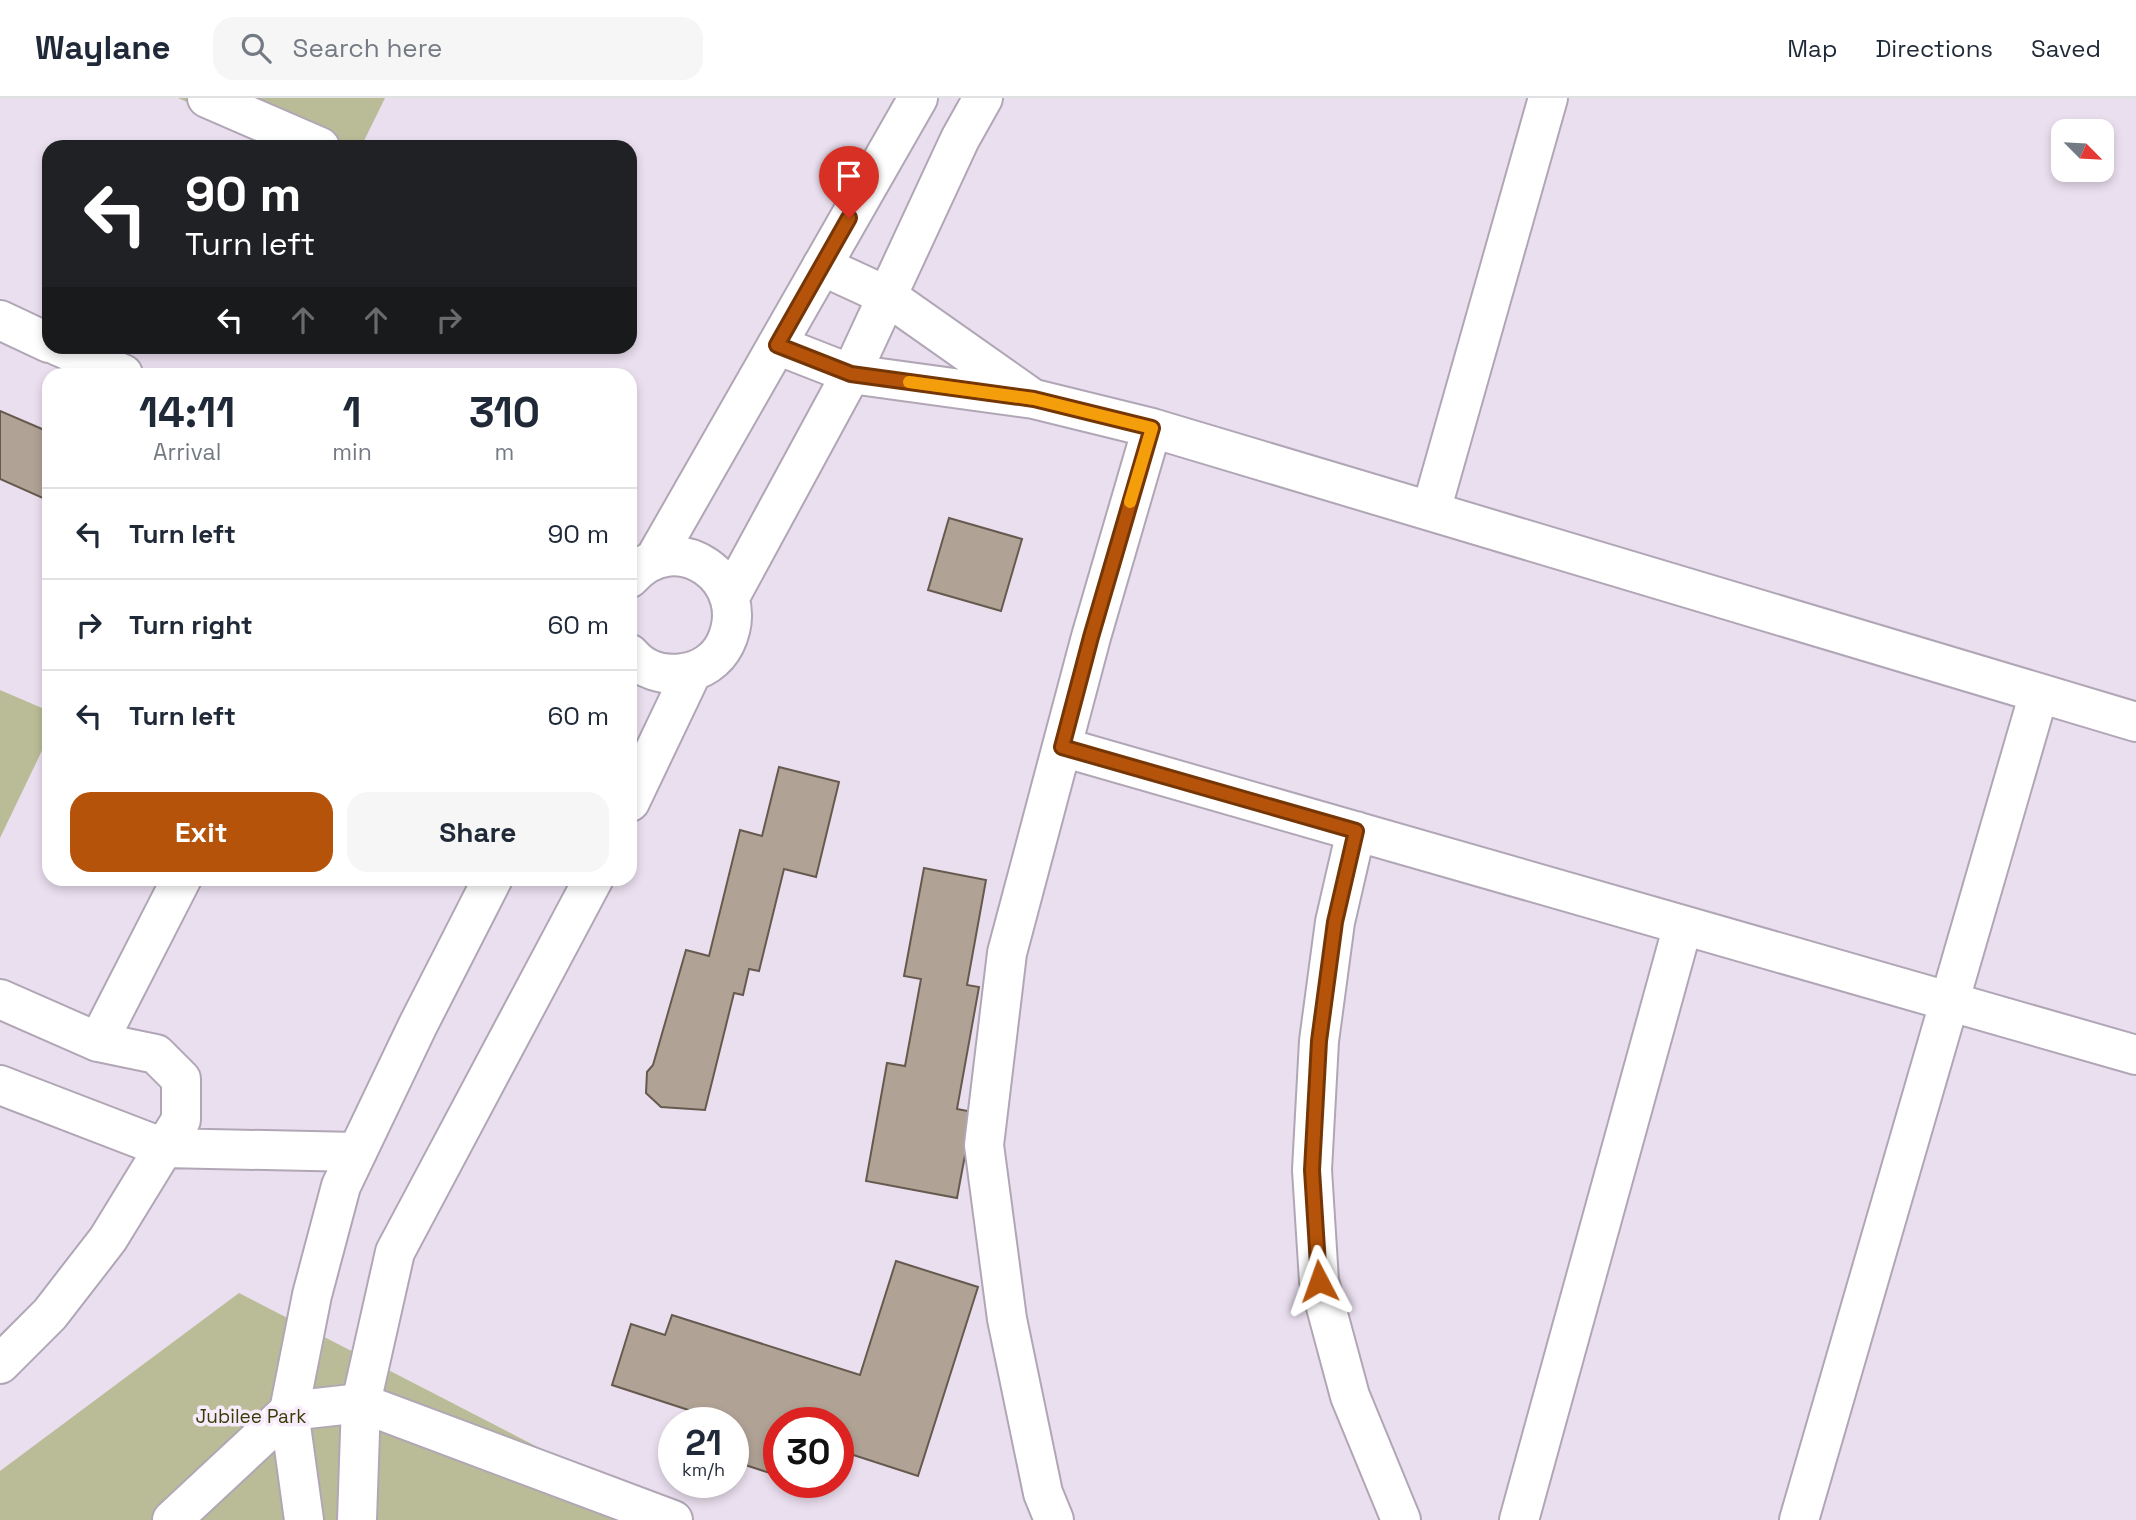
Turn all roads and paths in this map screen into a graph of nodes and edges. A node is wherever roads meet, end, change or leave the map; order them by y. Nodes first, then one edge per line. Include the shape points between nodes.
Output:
1 (207, 98) edge
2 (918, 98) edge
3 (983, 98) edge
4 (1548, 98) edge
5 (304, 140) edge
6 (822, 266) junction
7 (887, 296) junction
8 (0, 320) edge
9 (42, 340) edge
10 (777, 345) junction
11 (77, 354) edge
12 (109, 368) edge
13 (851, 374) junction
14 (1034, 399) junction
15 (1152, 428) junction
16 (1431, 511) junction
17 (638, 569) edge
18 (730, 597) junction
19 (637, 661) edge
20 (692, 672) junction
21 (2039, 693) junction
22 (2136, 722) edge
23 (1062, 747) junction
24 (637, 787) edge
25 (1356, 831) junction
26 (178, 886) edge
27 (489, 886) edge
28 (590, 886) edge
29 (1683, 925) junction
30 (0, 999) edge
31 (1950, 1001) junction
32 (98, 1042) junction
33 (2136, 1055) edge
34 (0, 1084) edge
35 (164, 1148) junction
36 (357, 1152) junction
37 (0, 1364) edge
38 (361, 1403) junction
39 (289, 1411) junction
40 (172, 1520) edge
41 (304, 1520) edge
42 (357, 1520) edge
43 (673, 1520) edge
44 (1054, 1520) edge
45 (1401, 1520) edge
46 (1519, 1520) edge
47 (1799, 1520) edge

1 - 5 street
2 - 6 street
3 - 7 street
4 - 16 street
6 - 7 street
6 - 10 street
7 - 13 street
7 - 14 street
8 - 9 street
10 - 13 street
10 - 17 street
11 - 12 street
13 - 14 street
13 - 18 street
14 - 15 street
15 - 16 street
15 - 23 street
16 - 21 street
17 - 18 street via 672,556 691,559 708,567
18 - 20 street via 733,615 722,650 709,664
19 - 20 street via 652,671 672,675
20 - 24 street
21 - 22 street
21 - 31 street
23 - 25 street
23 - 44 street via 1007,953 984,1145 1007,1319 1043,1493
25 - 29 street
25 - 45 street via 1335,922 1319,1041 1312,1170 1318,1268 1350,1396
26 - 32 street
27 - 36 street
28 - 38 street via 395,1252
29 - 31 street
29 - 46 street
30 - 32 street
31 - 33 street
31 - 47 street
32 - 35 street via 156,1054 181,1079 181,1120
34 - 35 street
35 - 36 street
35 - 37 street via 108,1239 50,1314
36 - 39 street via 341,1186 312,1295
38 - 39 street
38 - 42 street
38 - 43 street
39 - 40 street
39 - 41 street

